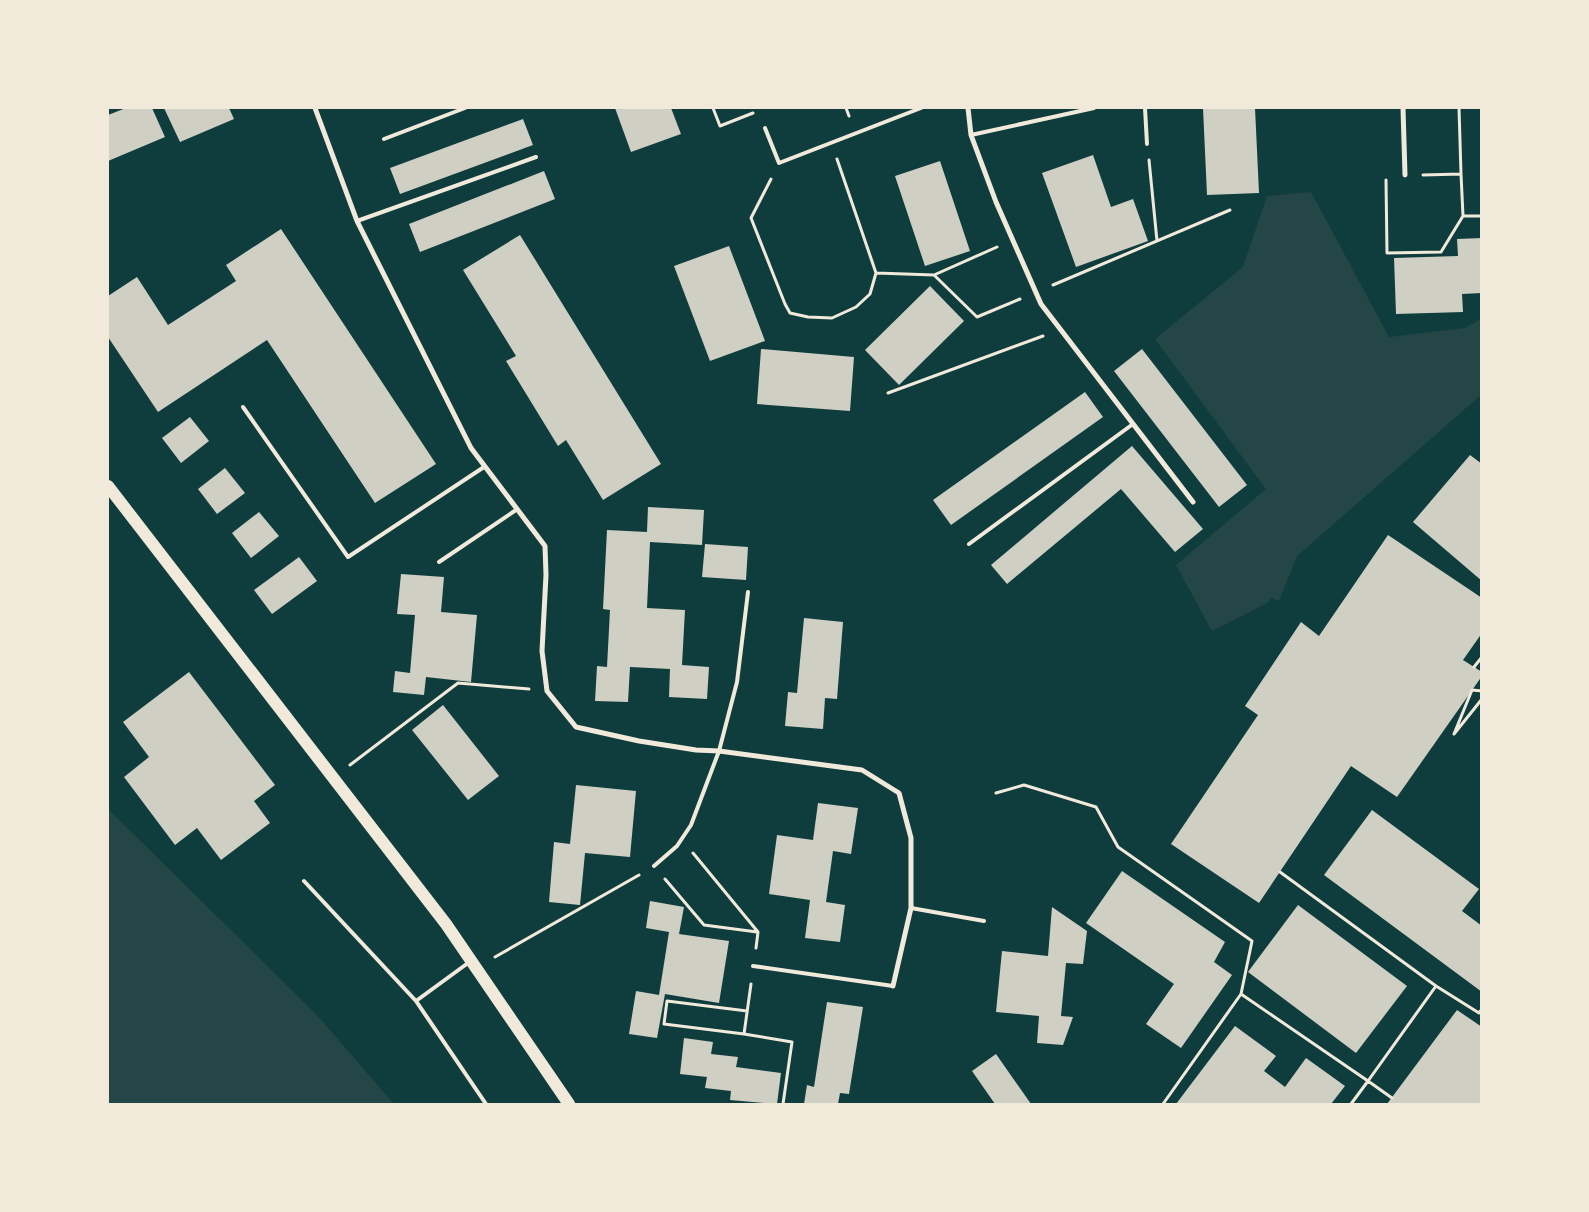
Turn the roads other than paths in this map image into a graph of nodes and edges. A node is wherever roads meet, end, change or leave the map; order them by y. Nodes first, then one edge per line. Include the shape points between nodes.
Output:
1 (315, 108) edge
2 (465, 108) edge
3 (921, 108) edge
4 (968, 108) edge
5 (1094, 108) edge
6 (1145, 108) edge
7 (1403, 108) edge
8 (765, 128) road end
9 (971, 134) junction
10 (384, 139) dead end
11 (1147, 144) road end
12 (536, 157) dead end
13 (1405, 175) road end
14 (358, 221) junction
15 (243, 407) dead end
16 (1133, 424) junction
17 (484, 467) junction
18 (108, 486) edge
19 (1193, 502) dead end
20 (516, 510) junction
21 (969, 544) dead end
22 (438, 562) dead end
23 (748, 592) dead end
24 (719, 751) junction
25 (654, 866) road end
26 (304, 882) dead end
27 (911, 908) junction
28 (984, 921) dead end
29 (474, 964) junction
30 (753, 966) dead end
31 (893, 986) joint
32 (416, 1001) junction
33 (486, 1104) edge
34 (569, 1104) edge

1 - 14 street
2 - 10 lane
3 - 8 lane via 779,164
4 - 9 street
5 - 9 lane
6 - 11 lane
7 - 13 street
9 - 16 street via 1041,304
12 - 14 lane
14 - 17 street via 471,448
15 - 17 lane via 348,557
16 - 19 street
16 - 21 lane
17 - 20 street
18 - 29 main road
20 - 22 lane
20 - 24 street via 545,546 542,651 547,691 576,727 639,741
23 - 24 lane via 737,682
24 - 25 lane via 691,825 676,846
24 - 27 street via 862,770 899,793 911,838
26 - 32 lane
27 - 28 lane
27 - 31 street
29 - 32 lane
29 - 34 main road
30 - 31 lane
32 - 33 lane

